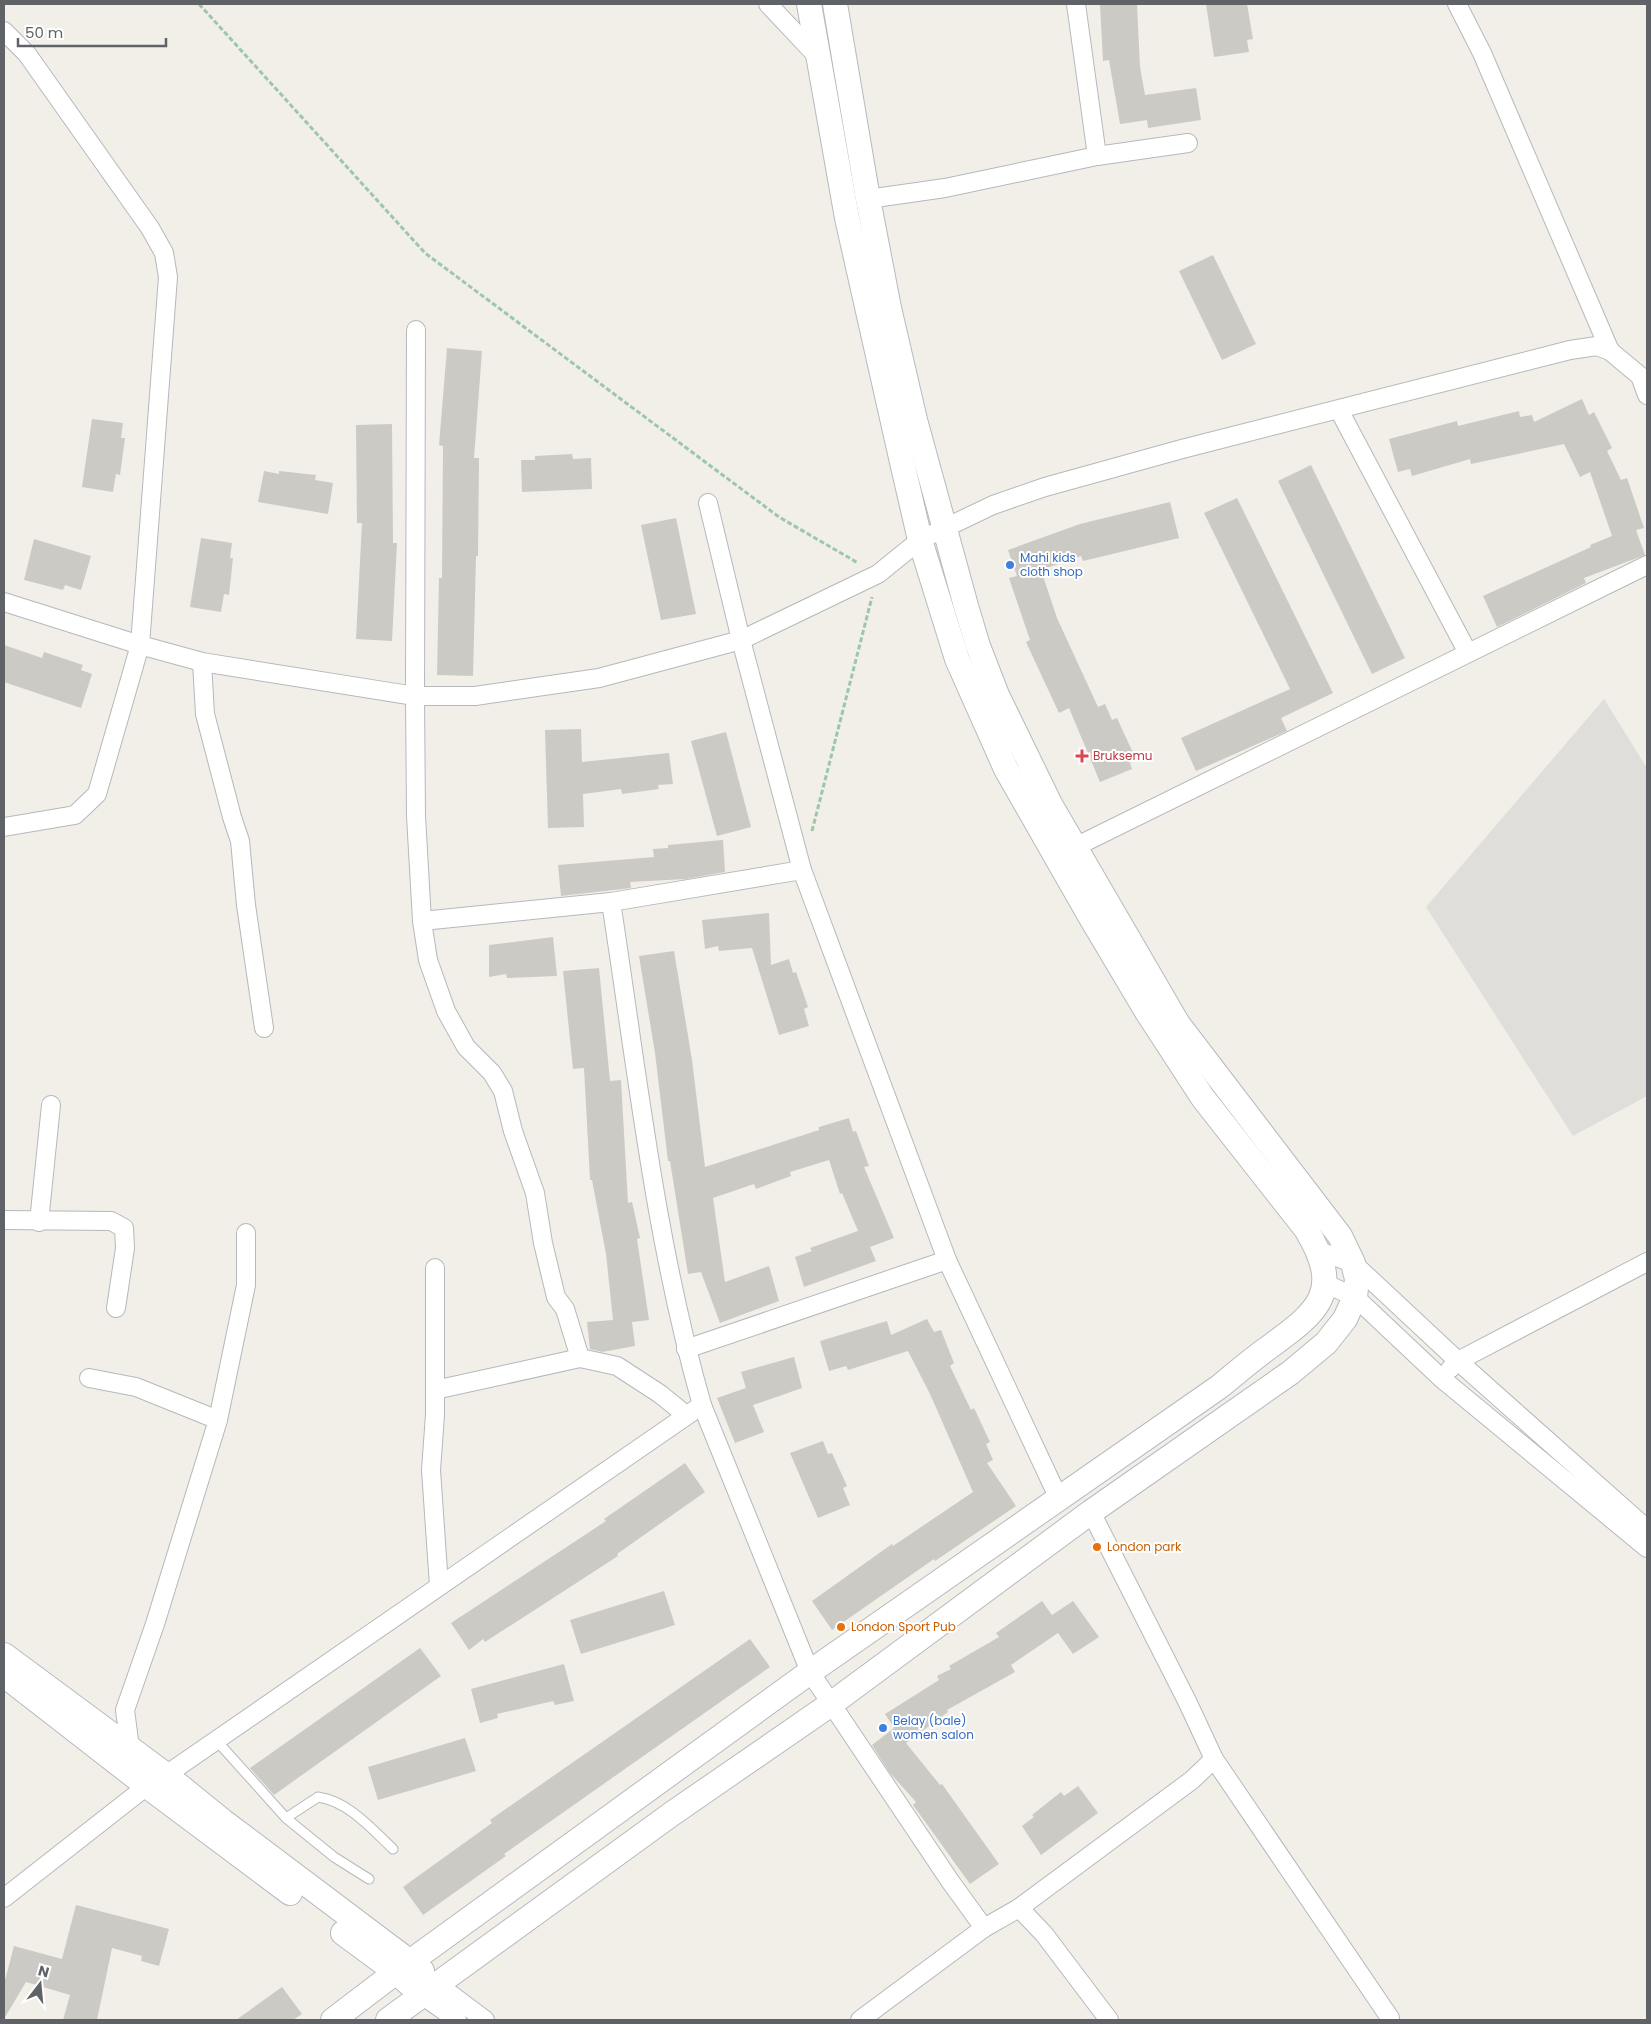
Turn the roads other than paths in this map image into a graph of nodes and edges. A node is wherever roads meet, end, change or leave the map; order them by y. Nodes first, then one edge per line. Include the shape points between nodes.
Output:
1 (768, 4) edge
2 (809, 4) edge
3 (836, 4) edge
4 (1076, 4) edge
5 (1457, 4) edge
6 (4, 31) edge
7 (817, 56) junction
8 (1188, 143) dead end
9 (1097, 156) junction
10 (868, 199) junction
11 (416, 330) dead end
12 (1610, 350) junction
13 (1647, 395) edge
14 (1339, 410) junction
15 (708, 503) dead end
16 (944, 529) junction
17 (920, 540) junction
18 (1647, 565) edge
19 (4, 602) edge
20 (741, 640) junction
21 (140, 645) junction
22 (1468, 653) junction
23 (202, 662) junction
24 (415, 696) junction
25 (4, 827) edge
26 (1075, 847) junction
27 (802, 870) junction
28 (611, 902) junction
29 (422, 921) junction
30 (264, 1028) dead end
31 (51, 1105) dead end
32 (4, 1220) edge
33 (39, 1222) junction
34 (246, 1233) dead end
35 (1319, 1251) junction
36 (947, 1260) junction
37 (1647, 1262) edge
38 (1353, 1263) junction
39 (435, 1268) dead end
40 (1324, 1283) junction
41 (1354, 1297) junction
42 (116, 1308) dead end
43 (686, 1348) junction
44 (580, 1358) junction
45 (1458, 1361) junction
46 (89, 1378) dead end
47 (1442, 1378) junction
48 (435, 1390) junction
49 (702, 1405) junction
50 (686, 1415) junction
51 (218, 1420) junction
52 (1059, 1499) junction
53 (1091, 1512) junction
54 (1647, 1529) edge
55 (1647, 1548) edge
56 (439, 1586) junction
57 (4, 1655) edge
58 (810, 1672) junction
59 (4, 1675) edge
60 (831, 1704) junction
61 (216, 1740) junction
62 (130, 1748) junction
63 (1214, 1759) junction
64 (156, 1780) junction
65 (286, 1818) junction
66 (393, 1849) dead end
67 (369, 1879) dead end
68 (4, 1898) edge
69 (1019, 1908) junction
70 (984, 1928) junction
71 (403, 1967) junction
72 (429, 1990) junction
73 (1390, 2018) dead end
74 (334, 2020) edge
75 (388, 2020) edge
76 (457, 2020) edge
77 (485, 2020) edge
78 (860, 2020) edge
79 (1109, 2020) edge

1 - 7 street
2 - 7 main road
3 - 10 main road
4 - 9 street
5 - 12 street via 1482,53
6 - 21 street via 27,54 150,228 164,254 168,277
7 - 17 main road via 847,218
8 - 9 street
9 - 10 street via 945,188
10 - 16 main road via 915,420
11 - 24 street
12 - 13 street via 1640,376
12 - 14 street via 1597,346 1570,350
14 - 16 street via 1045,487 993,505
14 - 22 street
15 - 20 street
16 - 17 street
16 - 26 main road via 978,646 998,695 1050,804
17 - 20 street via 878,574
17 - 35 main road via 957,658 1011,778 1147,1012 1203,1098 1306,1229
18 - 22 street
19 - 21 street
20 - 24 street via 599,678 475,696
20 - 27 street
21 - 23 street
21 - 25 street via 97,794 75,814
22 - 26 street
23 - 24 street
23 - 30 street via 205,714 240,841
24 - 29 street via 416,816
26 - 38 main road via 1178,1024 1340,1236
27 - 28 street
27 - 36 street
28 - 29 street
28 - 43 street via 658,1212
29 - 44 street via 428,960 446,1012 466,1046 492,1073 503,1091 513,1131 535,1192 556,1297 565,1309
31 - 33 street
32 - 33 street
33 - 42 street via 111,1221 124,1228 125,1248
34 - 51 street via 246,1285
35 - 38 street
35 - 40 main road
36 - 43 street
36 - 52 street
37 - 45 street
38 - 41 main road via 1357,1279
38 - 45 street
39 - 48 street
40 - 41 street
40 - 52 main road via 1313,1311 1293,1331 1220,1387
41 - 47 street
41 - 53 main road via 1345,1319 1326,1343 1304,1361
43 - 49 street
44 - 48 street
44 - 50 street via 616,1366
45 - 47 street
45 - 54 street
46 - 51 street via 136,1387
47 - 55 street
48 - 56 street via 431,1470
49 - 50 street
49 - 58 street
50 - 56 street
51 - 62 street via 125,1710
52 - 58 main road
53 - 60 main road
53 - 63 street
56 - 61 street
57 - 62 main road
58 - 60 street
58 - 71 main road
59 - 64 main road
60 - 70 street
60 - 72 main road via 673,1813
61 - 64 street
61 - 65 lane
62 - 64 main road
63 - 69 street via 1192,1780
63 - 73 street
64 - 68 street
64 - 71 main road via 224,1822
65 - 66 lane via 318,1796 332,1798
65 - 67 lane via 334,1857
69 - 70 street
69 - 79 street via 1044,1934
70 - 78 street
71 - 72 main road
71 - 74 main road
72 - 75 main road
72 - 76 street
72 - 77 street

